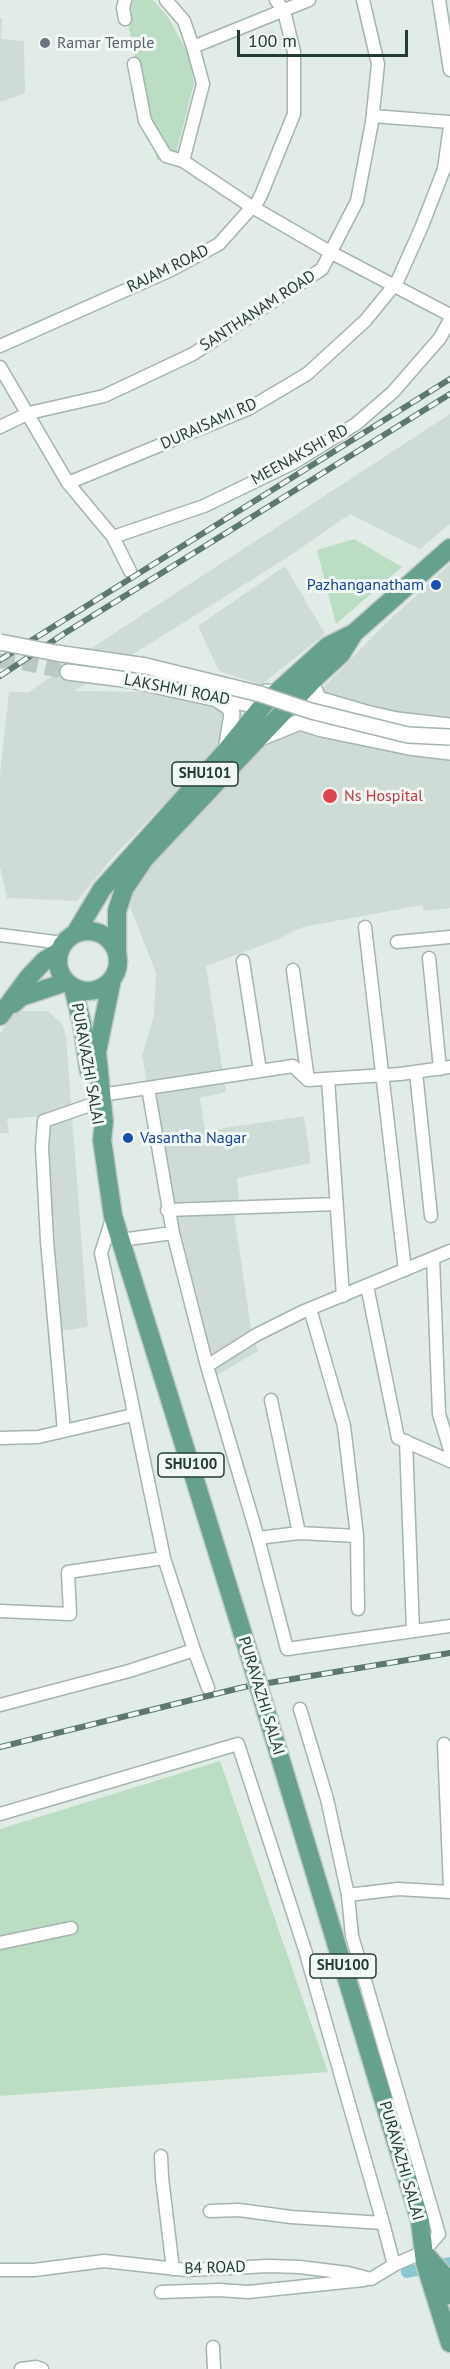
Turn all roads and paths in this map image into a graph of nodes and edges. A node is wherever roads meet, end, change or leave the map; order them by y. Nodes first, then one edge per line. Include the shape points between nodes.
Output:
1 (125, 0) edge
2 (166, 0) edge
3 (276, 0) edge
4 (309, 0) edge
5 (363, 0) edge
6 (439, 0) edge
7 (284, 11) junction
8 (125, 19) dead end
9 (193, 47) junction
10 (134, 64) dead end
11 (450, 70) edge
12 (373, 116) junction
13 (450, 122) edge
14 (450, 126) edge
15 (183, 161) junction
16 (253, 207) junction
17 (330, 252) junction
18 (394, 285) junction
19 (450, 317) edge
20 (0, 346) edge
21 (0, 367) edge
22 (29, 413) junction
23 (0, 427) edge
24 (68, 483) junction
25 (113, 537) junction
26 (447, 556) edge
27 (130, 571) dead end
28 (354, 633) junction
29 (0, 642) edge
30 (68, 672) tunnel mouth
31 (316, 676) junction
32 (275, 693) junction
33 (299, 694) junction
34 (217, 699) junction
35 (318, 699) junction
36 (450, 726) edge
37 (450, 737) edge
38 (256, 739) junction
39 (226, 751) junction
40 (450, 752) edge
41 (365, 927) dead end
42 (0, 935) edge
43 (450, 937) edge
44 (397, 942) dead end
45 (66, 943) junction
46 (117, 951) junction
47 (429, 958) dead end
48 (243, 961) dead end
49 (293, 970) dead end
50 (112, 979) junction
51 (69, 984) junction
52 (3, 1012) edge
53 (445, 1068) edge
54 (261, 1071) junction
55 (416, 1072) junction
56 (382, 1075) junction
57 (328, 1078) junction
58 (308, 1080) junction
59 (148, 1088) junction
60 (97, 1100) junction
61 (336, 1204) junction
62 (167, 1210) junction
63 (113, 1216) junction
64 (431, 1216) dead end
65 (173, 1233) junction
66 (120, 1240) junction
67 (450, 1251) edge
68 (433, 1258) junction
69 (405, 1270) junction
70 (367, 1286) junction
71 (343, 1296) junction
72 (310, 1309) junction
73 (207, 1366) junction
74 (271, 1400) dead end
75 (133, 1415) junction
76 (64, 1431) junction
77 (0, 1438) edge
78 (406, 1441) junction
79 (450, 1450) edge
80 (450, 1461) edge
81 (299, 1533) junction
82 (357, 1536) junction
83 (258, 1538) junction
84 (164, 1558) junction
85 (358, 1609) dead end
86 (0, 1611) edge
87 (450, 1626) edge
88 (413, 1631) junction
89 (194, 1650) junction
90 (208, 1688) dead end
91 (0, 1705) edge
92 (300, 1709) dead end
93 (444, 1744) dead end
94 (0, 1814) edge
95 (450, 1888) edge
96 (450, 1892) edge
97 (348, 1895) junction
98 (71, 1928) dead end
99 (0, 1943) edge
100 (161, 2156) dead end
101 (210, 2211) dead end
102 (383, 2223) junction
103 (444, 2233) edge
104 (394, 2265) junction
105 (430, 2265) junction
106 (173, 2269) junction
107 (0, 2270) edge
108 (371, 2279) junction
109 (161, 2292) dead end
110 (450, 2295) edge
111 (450, 2343) edge
112 (213, 2347) dead end
113 (21, 2369) edge
114 (42, 2369) edge
115 (214, 2369) edge

1 - 8 street
2 - 9 street via 184,21
3 - 7 street, RAJAM ROAD
4 - 7 street
5 - 12 street, SANTHANAM ROAD via 378,64
6 - 11 street
7 - 9 street
7 - 16 street, RAJAM ROAD via 294,52 294,114
9 - 15 street via 203,84
10 - 15 street via 145,121 166,156
12 - 13 street
12 - 17 street, SANTHANAM ROAD via 357,201
14 - 18 street, DURAISAMI RD via 444,169
15 - 16 street
16 - 17 street
16 - 20 street, RAJAM ROAD via 219,244 171,270
17 - 18 street
17 - 22 street, SANTHANAM ROAD via 322,269 193,354 104,396
18 - 19 street
18 - 24 street, DURAISAMI RD via 365,321 307,374 248,409
19 - 25 street, MEENAKSHI RD via 440,338 393,392 356,424 295,462 204,506
21 - 22 street
22 - 23 street, SANTHANAM ROAD
22 - 24 street
24 - 25 street
25 - 27 street
26 - 28 main road, SHU101
28 - 31 main road, SHU101 via 341,654
28 - 32 main road, SHU101 via 328,646
29 - 37 street, bridge via 146,666 408,735
30 - 34 street, LAKSHMI ROAD via 131,680
31 - 33 main road, SHU101
31 - 35 street
32 - 33 street, LAKSHMI ROAD
32 - 34 street, LAKSHMI ROAD via 266,693 252,704
32 - 39 main road, SHU101
33 - 35 street, LAKSHMI ROAD
33 - 38 main road, SHU101
34 - 39 street via 232,714
35 - 36 street, LAKSHMI ROAD via 397,720
38 - 40 street via 300,722 409,747
38 - 46 main road, SHU101 via 145,858 124,889 117,911
39 - 45 main road, SHU101 via 102,889
41 - 56 street
42 - 45 street
43 - 44 street
45 - 46 main road via 85,931 104,936
45 - 51 main road via 58,967
45 - 52 main road via 28,978
46 - 50 main road, SHU101 via 117,970
47 - 53 street
48 - 54 street
49 - 58 street
50 - 51 main road via 90,991
50 - 60 main road, PURAVAZHI SALAI / SHU100 via 98,1052
51 - 52 main road via 21,997
51 - 60 main road, PURAVAZHI SALAI / SHU100 via 82,1024
53 - 55 street
54 - 58 street via 292,1065
54 - 59 street
55 - 56 street
55 - 64 street
56 - 57 street
56 - 69 street
57 - 58 street
57 - 61 street
59 - 60 street
59 - 62 street
60 - 63 main road, PURAVAZHI SALAI / SHU100 via 104,1122 102,1140
60 - 76 street via 44,1121 46,1241
61 - 62 street
61 - 71 street
62 - 65 street
63 - 66 main road, PURAVAZHI SALAI / SHU100
63 - 75 street via 101,1253
65 - 66 street
65 - 73 street
66 - 105 main road, PURAVAZHI SALAI / SHU100, bridge via 253,1667
67 - 68 street
68 - 69 street
68 - 79 street via 440,1414
69 - 70 street
70 - 71 street
70 - 78 street via 398,1438
71 - 72 street
72 - 73 street via 256,1335
72 - 82 street via 344,1426
73 - 83 street
74 - 81 street
75 - 76 street
75 - 84 street
76 - 77 street via 38,1437
78 - 80 street
78 - 88 street
81 - 82 street
81 - 83 street
82 - 85 street
83 - 88 street via 287,1649
84 - 86 street via 68,1572 70,1614
84 - 89 street
87 - 88 street
89 - 90 street
89 - 91 street
92 - 97 street via 327,1799
93 - 95 street
94 - 102 street via 238,1744 305,1950
96 - 97 street via 398,1889
97 - 103 street via 352,1936
98 - 99 street
100 - 106 street
101 - 102 street via 239,2210
102 - 104 street
103 - 105 street
104 - 105 street
104 - 108 street
105 - 110 main road, PURAVAZHI SALAI / SHU100
105 - 111 main road, PURAVAZHI SALAI / SHU100
106 - 107 street, B4 ROAD via 104,2261
106 - 108 street, B4 ROAD via 300,2267
108 - 109 street via 248,2292
112 - 115 street
113 - 114 street

